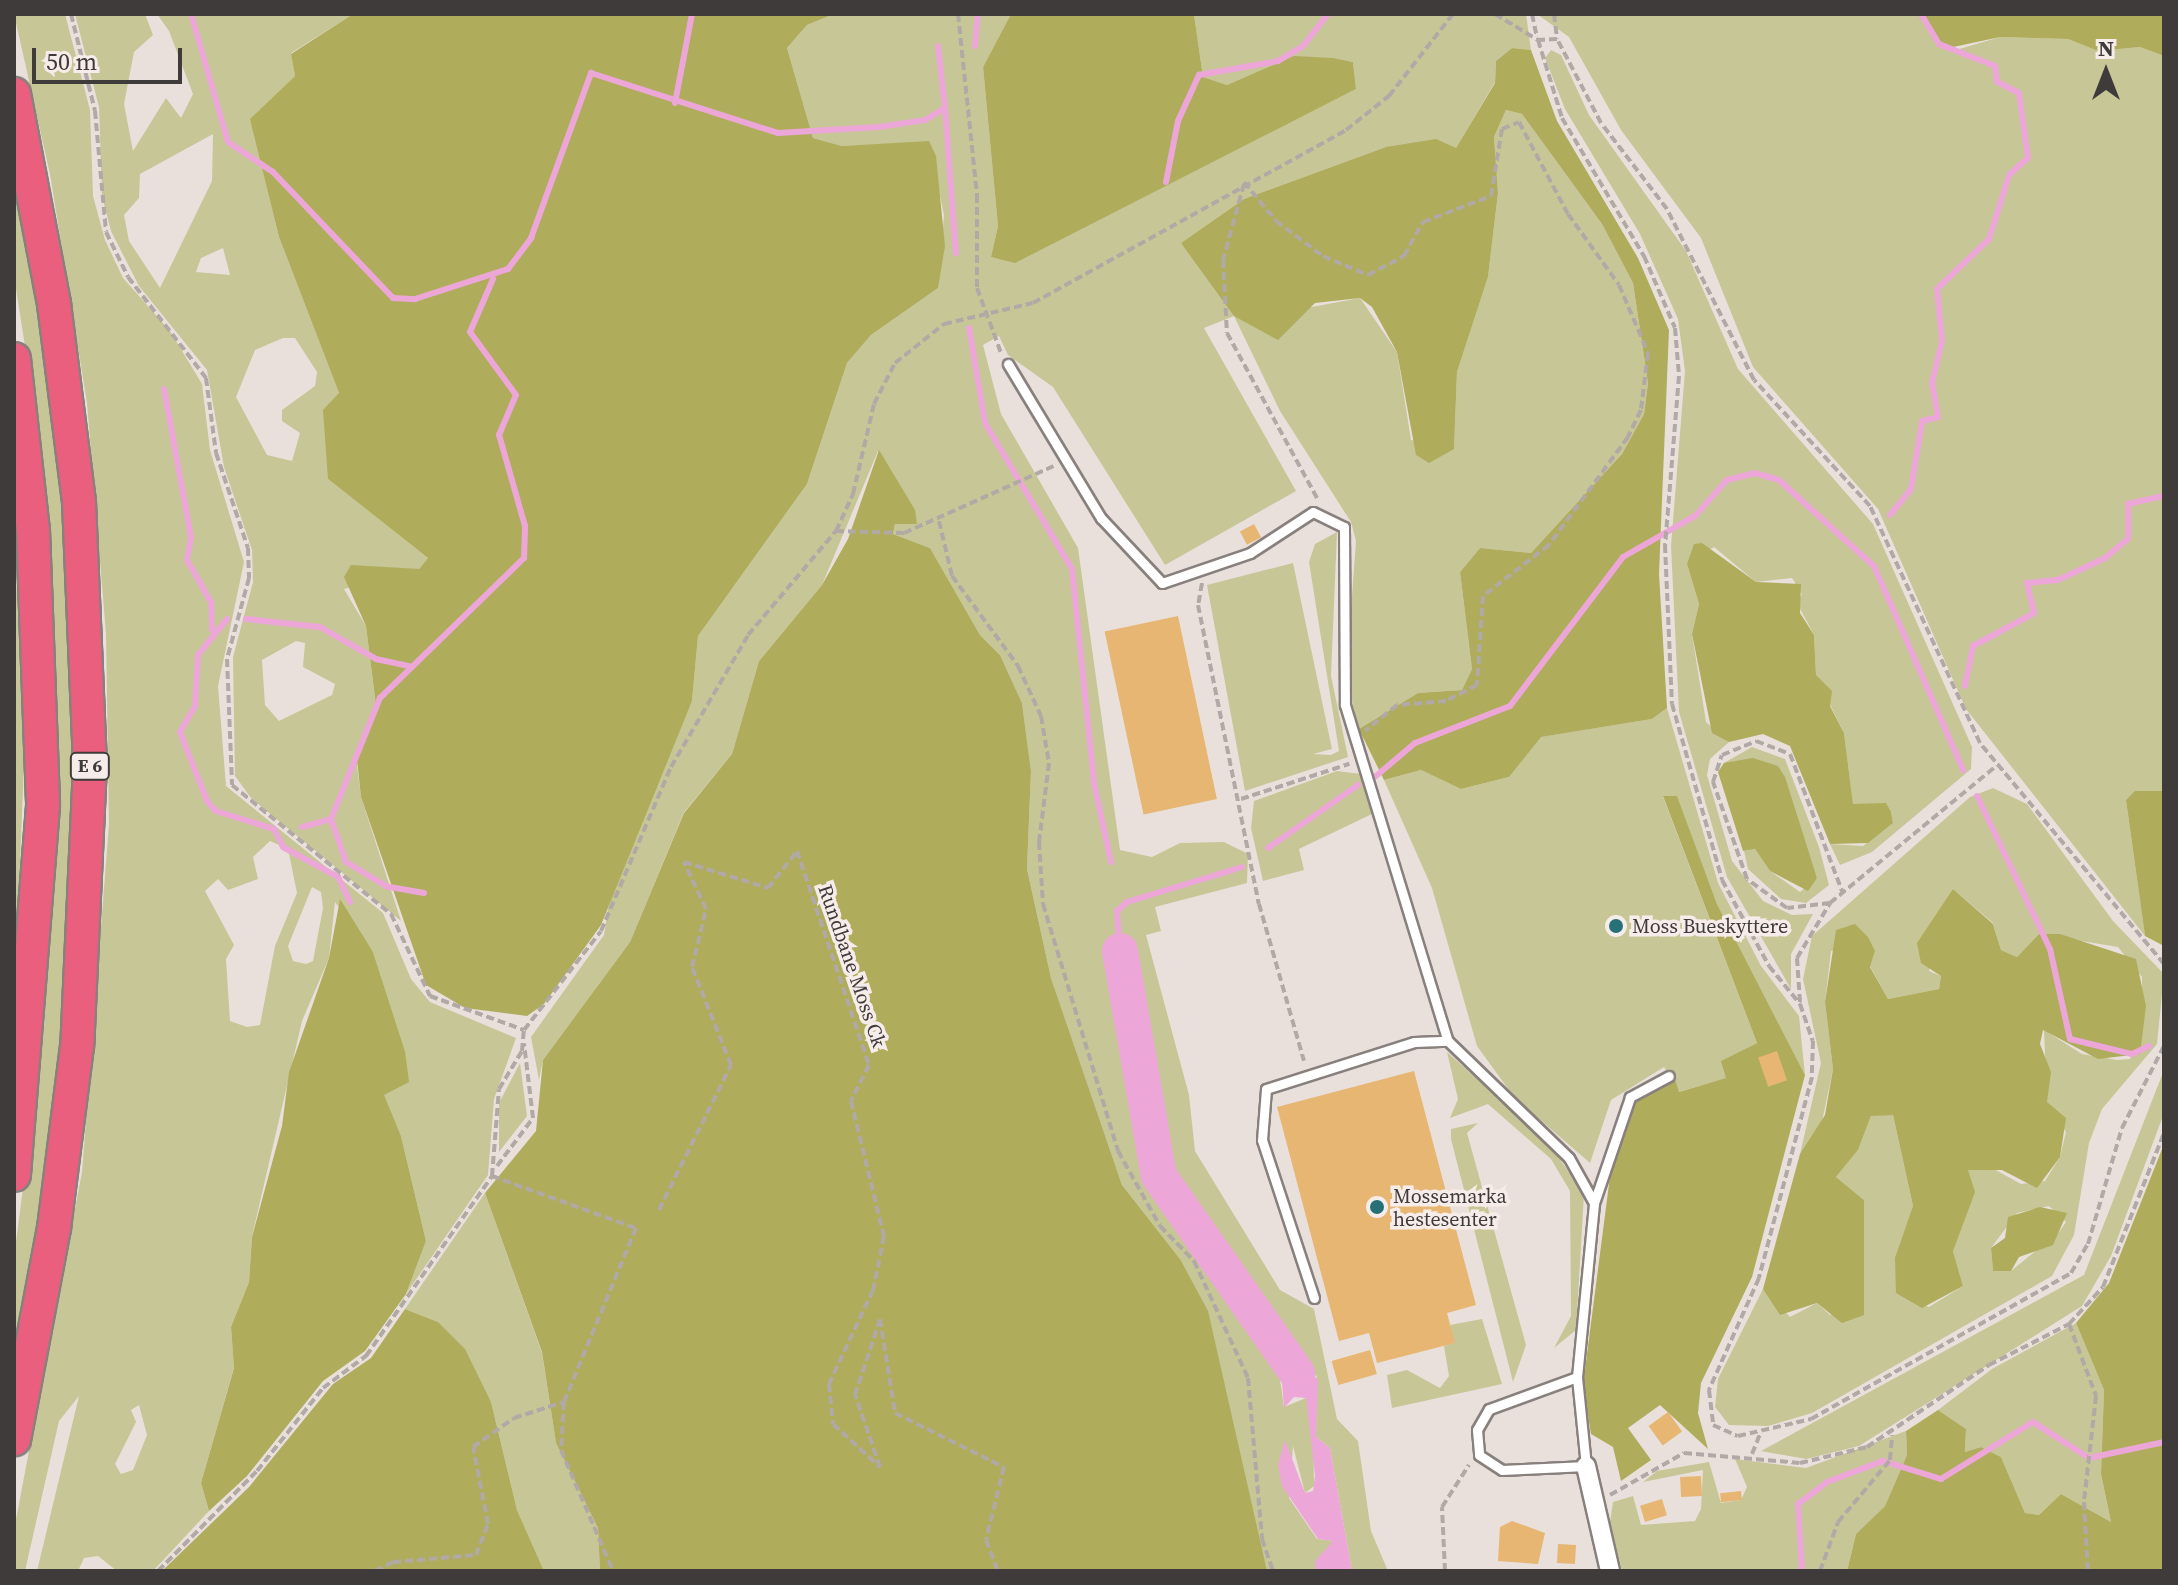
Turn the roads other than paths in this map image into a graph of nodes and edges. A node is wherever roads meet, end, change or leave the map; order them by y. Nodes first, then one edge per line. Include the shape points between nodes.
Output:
1 (14, 94) edge
2 (14, 359) edge
3 (1008, 364) road end
4 (1448, 1041) junction
5 (1669, 1076) dead end
6 (14, 1175) edge
7 (1594, 1203) junction
8 (1314, 1298) dead end
9 (1577, 1377) junction
10 (14, 1439) edge
11 (1586, 1466) junction
12 (1610, 1571) edge

1 - 10 highway, E 6 via 54,304 79,502 90,765 77,1046 54,1228
2 - 6 highway, E 6 via 34,545 43,806
3 - 4 lane via 1101,518 1148,574 1162,583 1250,553 1321,510 1345,534 1340,673 1353,740 1398,859
4 - 7 lane via 1569,1158
4 - 8 lane via 1414,1042 1266,1089 1262,1140
5 - 7 lane via 1625,1105
7 - 9 lane
9 - 11 lane
9 - 11 lane via 1489,1409 1477,1430 1479,1455 1502,1470
11 - 12 street

